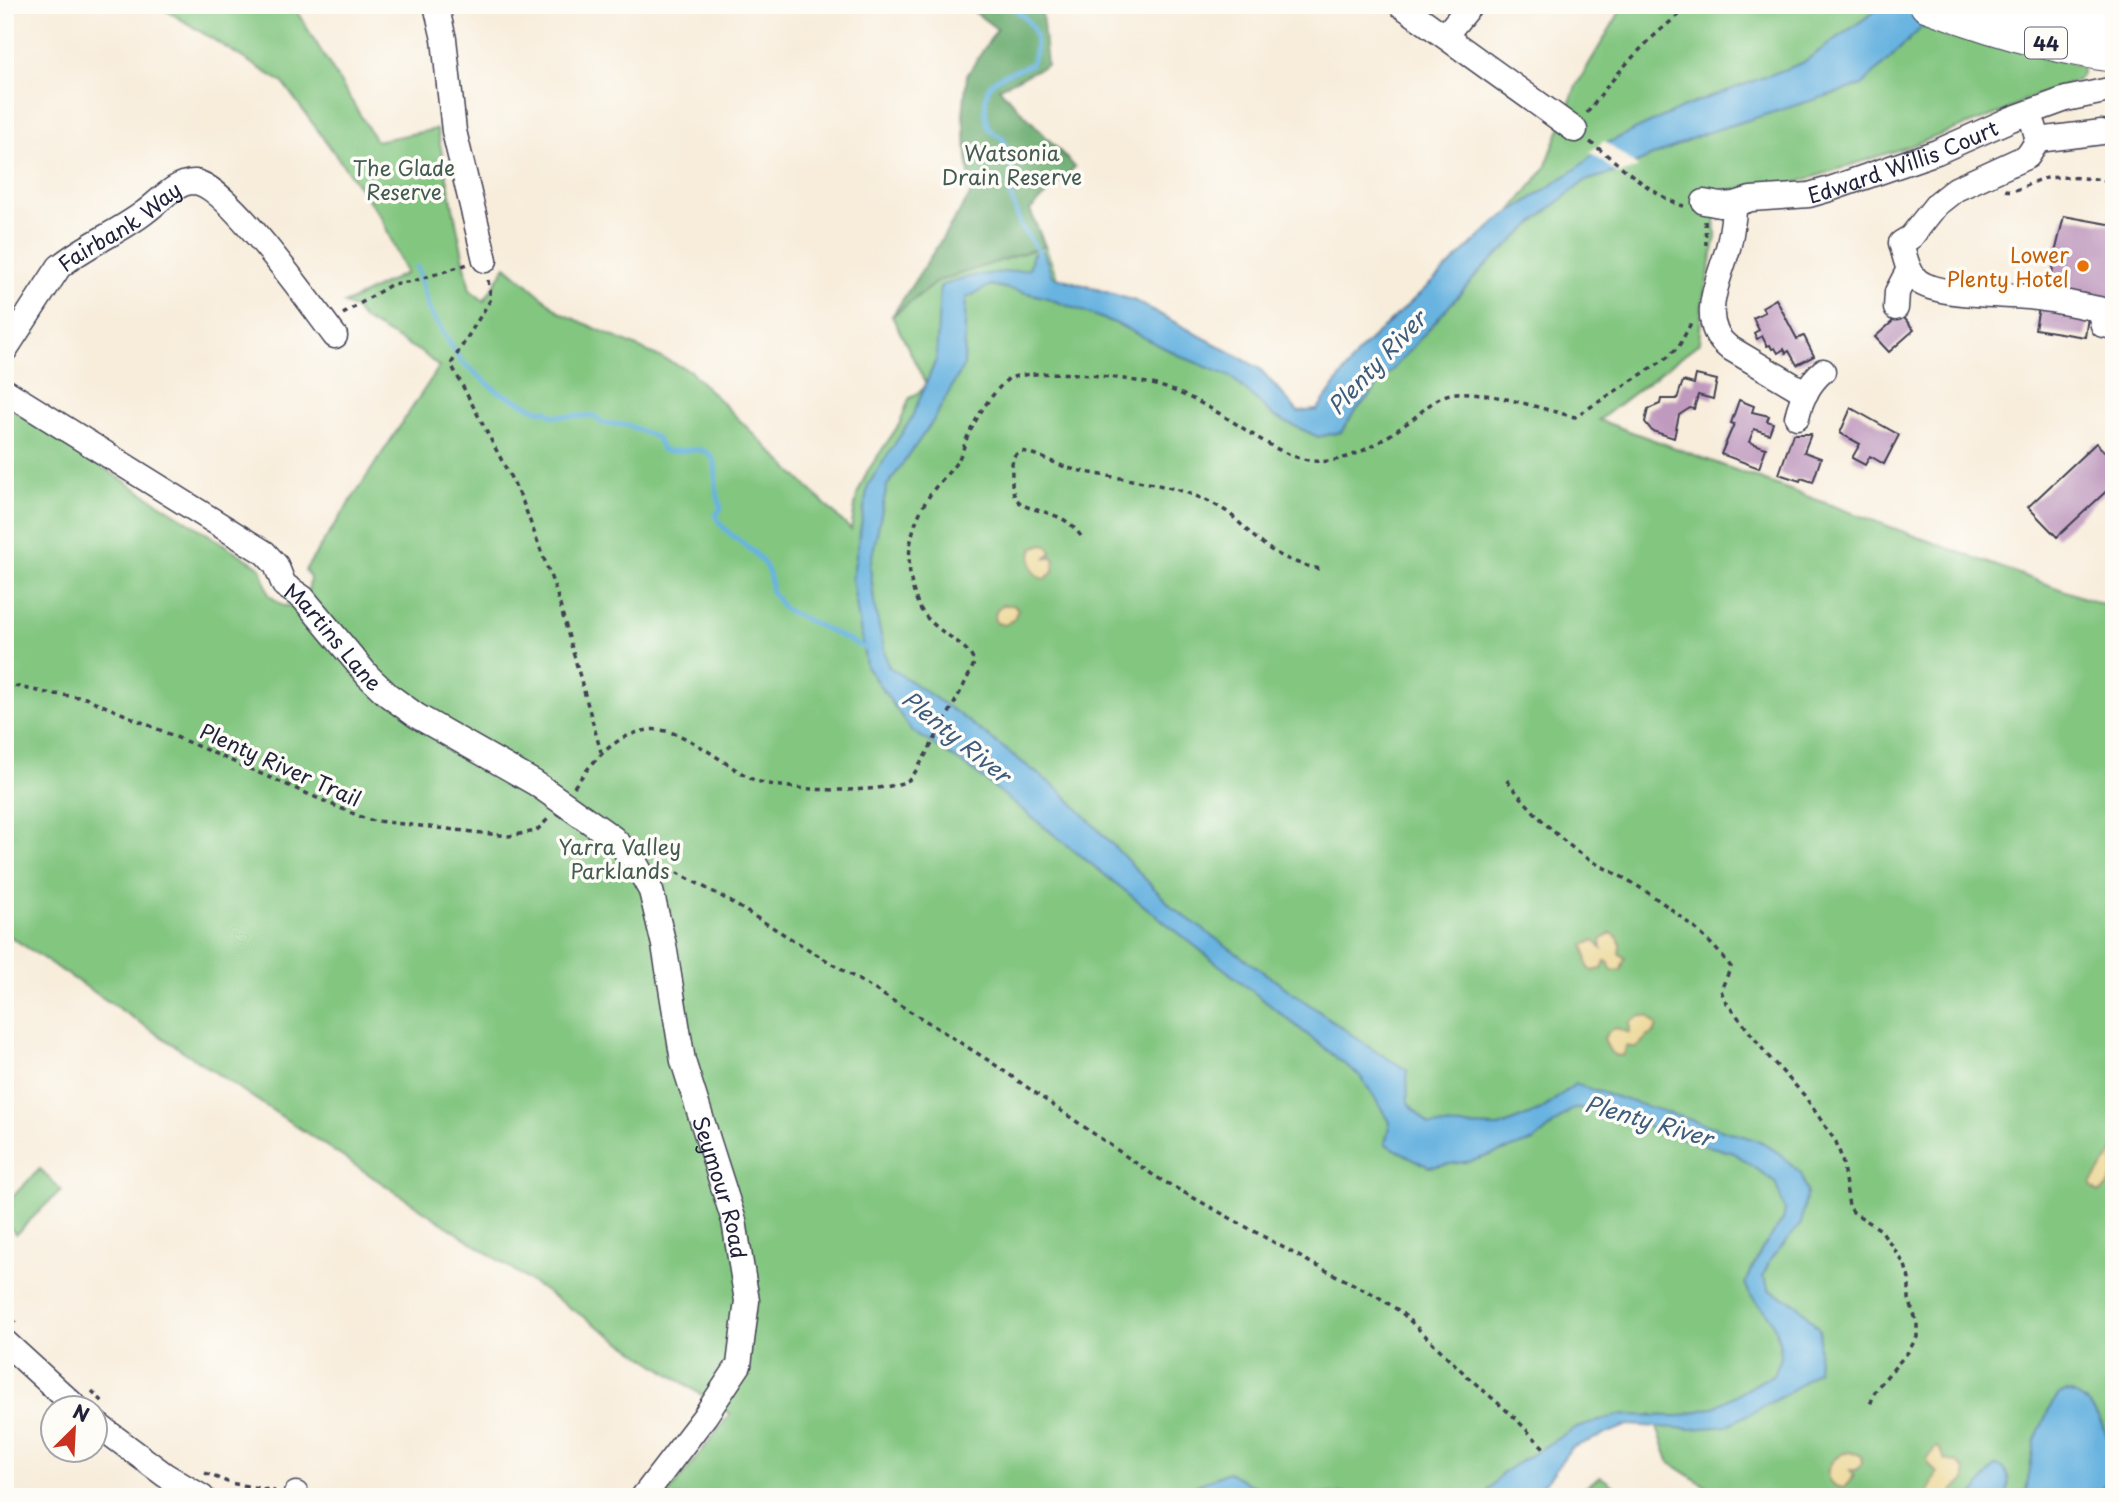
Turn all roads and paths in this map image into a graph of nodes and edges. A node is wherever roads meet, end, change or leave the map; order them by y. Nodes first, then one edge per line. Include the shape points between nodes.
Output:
1 (436, 5) edge
2 (1401, 5) edge
3 (1470, 5) edge
4 (1692, 5) edge
5 (1819, 5) edge
6 (1844, 5) edge
7 (1926, 5) edge
8 (2015, 5) edge
9 (2114, 25) edge
10 (1445, 36) junction
11 (2099, 53) edge
12 (2114, 89) edge
13 (2066, 99) junction
14 (2030, 112) junction
15 (2102, 132) dead end
16 (1585, 138) junction
17 (2038, 140) junction
18 (1993, 171) junction
19 (2114, 181) edge
20 (1735, 204) junction
21 (1699, 206) junction
22 (1705, 251) dead end
23 (485, 260) junction
24 (1909, 269) junction
25 (1896, 307) dead end
26 (1693, 318) dead end
27 (2114, 327) edge
28 (331, 330) joint
29 (5, 350) edge
30 (1823, 371) dead end
31 (5, 391) edge
32 (1806, 393) junction
33 (1797, 417) dead end
34 (1081, 536) dead end
35 (1320, 569) dead end
36 (5, 684) edge
37 (601, 752) junction
38 (1507, 780) dead end
39 (563, 803) junction
40 (632, 857) junction
41 (5, 1312) edge
42 (13, 1334) edge
43 (79, 1394) edge
44 (1870, 1405) dead end
45 (108, 1420) edge
46 (1544, 1448) dead end
47 (201, 1471) dead end
48 (295, 1495) edge
49 (202, 1497) edge
50 (643, 1497) edge

1 - 23 street via 454,131
2 - 10 street
3 - 10 street
4 - 16 path via 1620,69
5 - 6 path
7 - 11 main road, 44 via 1979,25
8 - 9 main road, 44
10 - 16 street
11 - 13 street, Edward Willis Court via 2087,85
12 - 13 street, Edward Willis Court
13 - 14 street, Edward Willis Court
14 - 17 street
14 - 20 street, Edward Willis Court via 1937,152 1830,189
15 - 17 street
16 - 21 path via 1673,202
17 - 18 street via 2028,156
18 - 19 path via 1999,185 2010,191 2041,179
18 - 24 street via 1956,189 1901,243
20 - 21 street, Edward Willis Court
20 - 32 street via 1712,305 1714,329 1728,347
21 - 22 path via 1707,229
23 - 28 path via 392,284
23 - 37 path via 491,299 451,364 521,497 556,591
24 - 25 street via 1897,292
24 - 27 street via 1915,280 1927,287 2098,309 2103,325
26 - 37 path, Plenty River Trail via 1679,346 1667,358 1575,417 1488,396 1450,394 1376,443 1327,461 1283,452 1212,409 1153,385 1045,373 1009,378 984,407 960,458 928,497 912,531 912,582 919,606 930,623 972,655 974,663 913,776 889,787 870,789 767,784 673,731 663,730 647,730
28 - 29 street, Fairbank Way via 243,221 217,194 192,182 165,195 59,267
30 - 32 street
31 - 39 street, Martins Lane via 265,553 284,585 303,598 388,695
32 - 33 street
34 - 35 path via 1070,523 1021,504 1014,496 1014,456 1021,451 1034,453 1068,468 1149,481 1198,498 1223,509 1282,558
36 - 39 path, Plenty River Trail via 86,698 368,820 509,836 536,831
37 - 39 path, Plenty River Trail
38 - 44 path via 1541,821 1575,850 1638,886 1721,954 1731,967 1721,990 1724,999 1804,1095 1836,1142 1849,1206 1881,1230 1905,1265 1917,1323 1917,1337 1876,1389
39 - 40 street, Martins Lane
40 - 46 path via 654,860 721,897 991,1062 1157,1177 1377,1296 1401,1312
40 - 50 street, Seymour Road via 651,891 683,1061 734,1221 747,1301 739,1365
41 - 42 path
42 - 43 street
45 - 49 street via 165,1475
47 - 48 path via 230,1483

